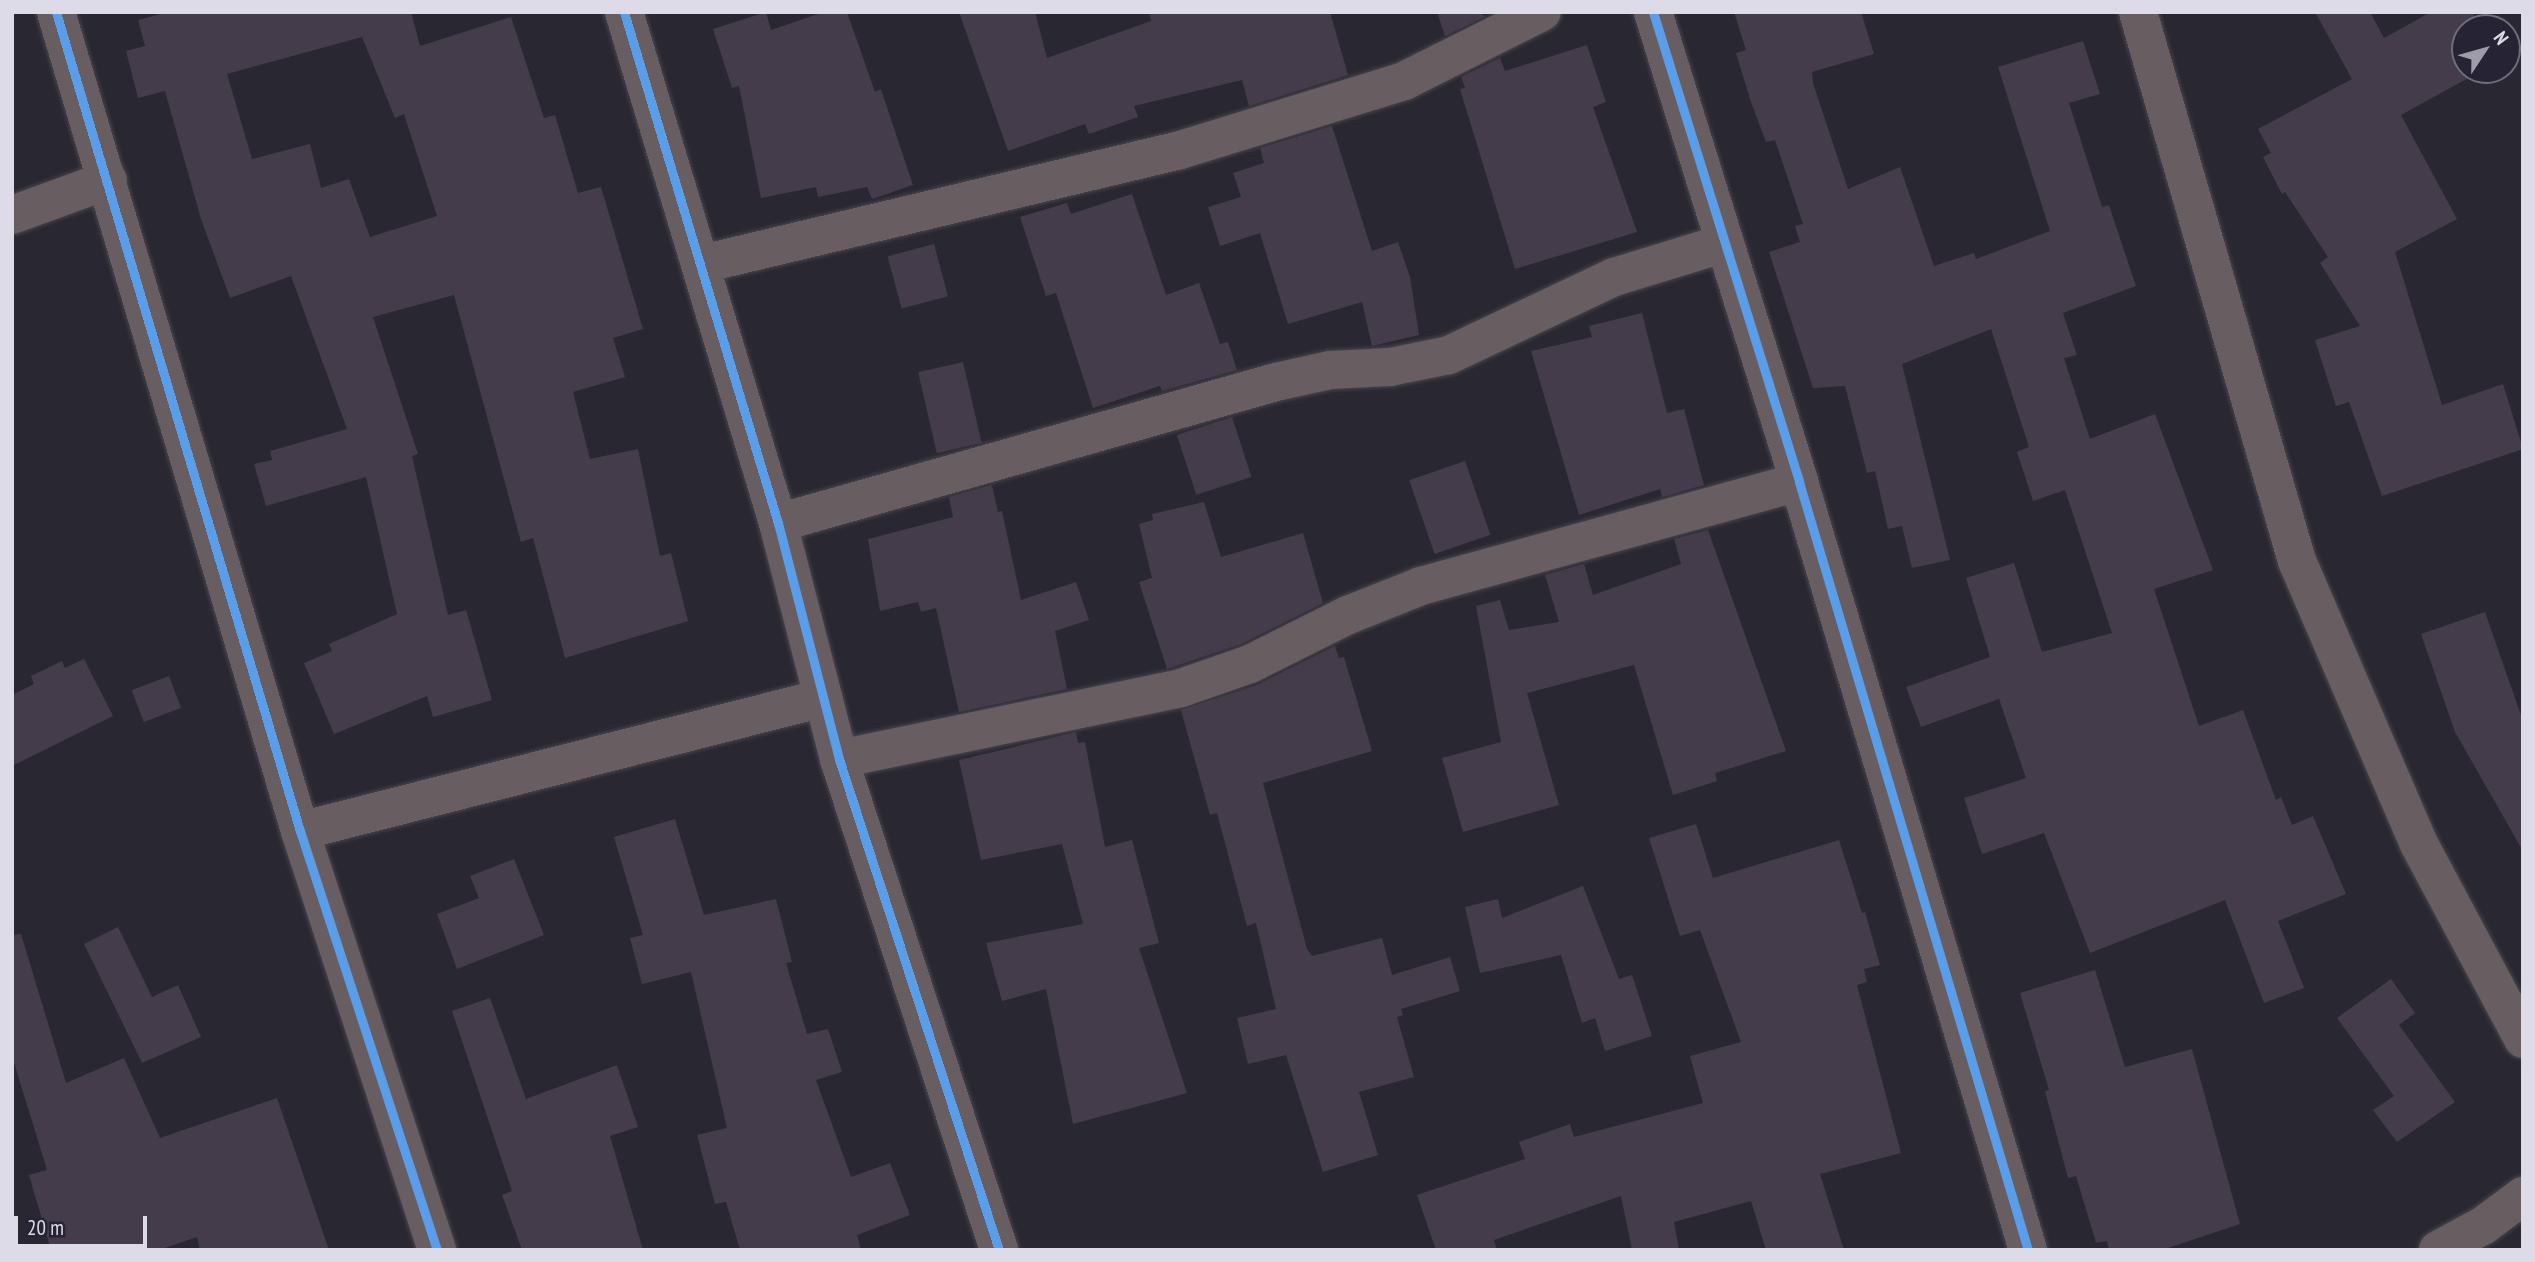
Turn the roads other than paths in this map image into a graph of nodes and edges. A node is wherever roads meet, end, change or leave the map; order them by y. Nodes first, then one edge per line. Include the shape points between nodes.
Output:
1 (56, 12) edge
2 (624, 12) edge
3 (1542, 12) edge
4 (1653, 12) edge
5 (2138, 12) edge
6 (108, 180) junction
7 (12, 215) edge
8 (1725, 243) junction
9 (702, 264) junction
10 (1799, 482) junction
11 (778, 523) junction
12 (823, 698) junction
13 (839, 759) junction
14 (300, 831) junction
15 (2523, 1039) edge
16 (2523, 1196) edge
17 (437, 1250) edge
18 (999, 1250) edge
19 (2028, 1250) edge
20 (2438, 1250) edge

1 - 6 street
2 - 9 street
3 - 9 street via 1404,81 1180,150
4 - 8 street
5 - 15 street via 2297,561 2419,844
6 - 7 street
6 - 14 street
8 - 10 street
8 - 11 street via 1614,277 1449,355 1276,382
9 - 11 street
10 - 13 street via 1421,586 1348,615 1250,664 1181,688
10 - 19 street
11 - 12 street
12 - 13 street
12 - 14 street
13 - 18 street
14 - 17 street
16 - 20 street via 2484,1225

